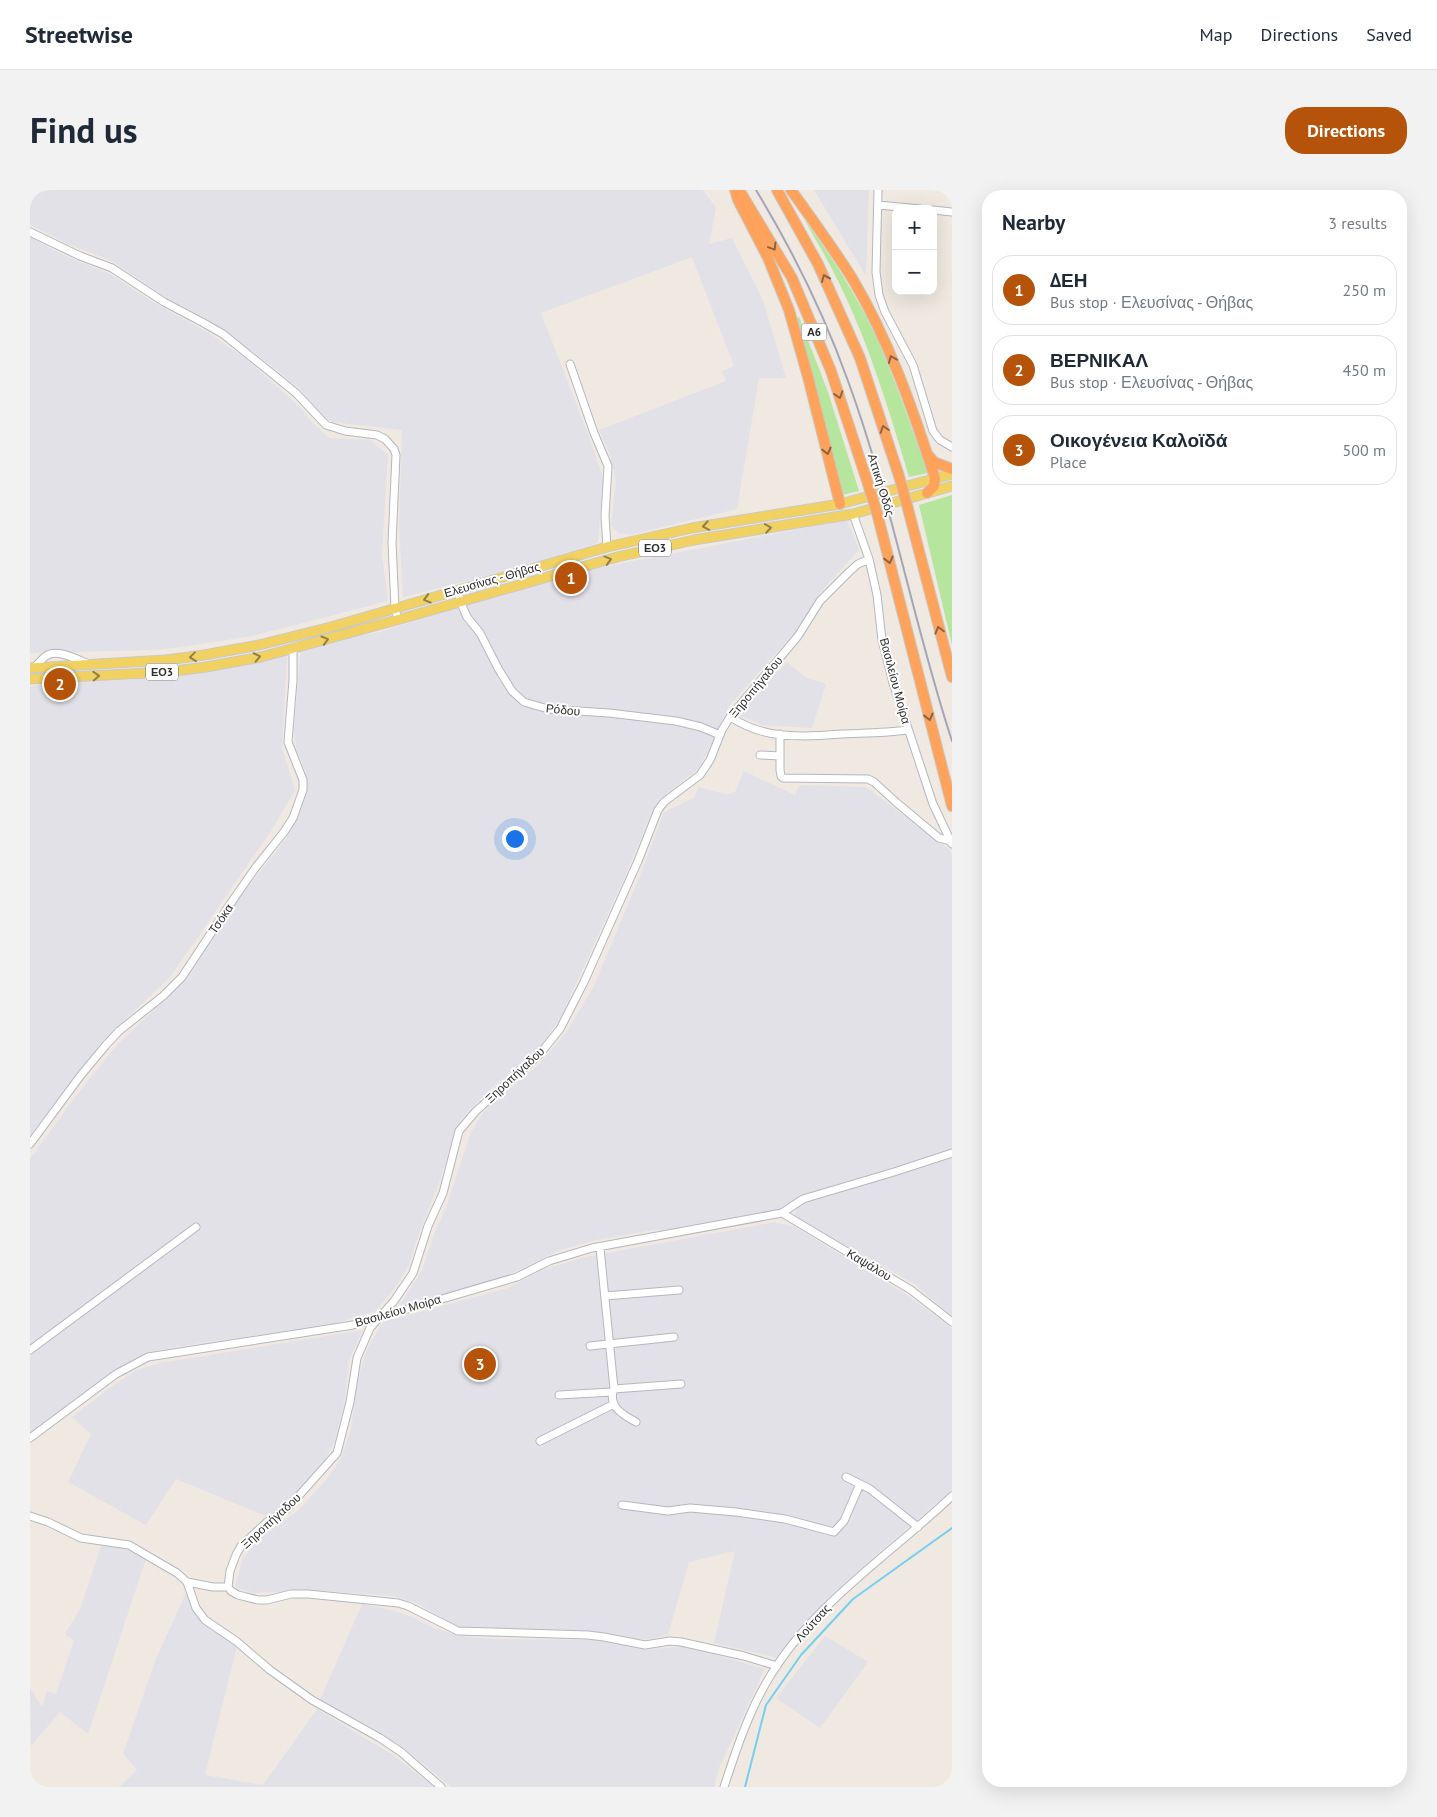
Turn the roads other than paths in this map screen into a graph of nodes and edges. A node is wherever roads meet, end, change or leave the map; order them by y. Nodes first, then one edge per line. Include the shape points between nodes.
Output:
1 (737, 190) edge
2 (777, 190) edge
3 (791, 190) edge
4 (878, 190) edge
5 (878, 205) junction
6 (892, 206) edge
7 (937, 210) edge
8 (952, 212) edge
9 (30, 232) edge
10 (570, 364) dead end
11 (952, 447) edge
12 (928, 454) junction
13 (952, 469) edge
14 (952, 474) edge
15 (935, 478) junction
16 (952, 486) edge
17 (927, 494) junction
18 (840, 504) junction
19 (854, 514) junction
20 (606, 547) junction
21 (870, 559) junction
22 (458, 590) junction
23 (460, 601) junction
24 (395, 608) junction
25 (398, 620) junction
26 (293, 649) junction
27 (32, 668) edge
28 (952, 677) edge
29 (30, 679) edge
30 (730, 717) junction
31 (908, 730) junction
32 (780, 734) junction
33 (720, 735) junction
34 (760, 755) dead end
35 (780, 756) junction
36 (952, 806) edge
37 (951, 842) edge
38 (30, 1144) edge
39 (952, 1153) edge
40 (782, 1214) junction
41 (196, 1227) dead end
42 (600, 1248) junction
43 (679, 1290) dead end
44 (605, 1296) junction
45 (379, 1318) junction
46 (952, 1322) edge
47 (674, 1338) dead end
48 (610, 1344) junction
49 (590, 1346) dead end
50 (30, 1350) edge
51 (681, 1384) dead end
52 (613, 1390) junction
53 (559, 1395) dead end
54 (614, 1404) junction
55 (636, 1422) dead end
56 (30, 1438) edge
57 (540, 1440) dead end
58 (846, 1477) dead end
59 (860, 1484) junction
60 (952, 1496) edge
61 (622, 1505) dead end
62 (30, 1516) edge
63 (918, 1527) junction
64 (187, 1582) junction
65 (228, 1586) junction
66 (777, 1666) junction
67 (441, 1787) edge
68 (724, 1787) edge

1 -> 18 highway via 738,200 768,258 789,310
1 -> 36 highway, Αττική Οδός / Α6, bridge via 792,278 831,371 877,513
28 -> 2 highway, Αττική Οδός / Α6, bridge via 899,476 860,358 818,264
12 -> 3 highway via 891,356 865,303 852,278
4 - 5 street
5 - 6 street
5 - 11 street via 876,272 879,295 913,365 933,432
7 - 8 street
9 - 24 street via 112,268 164,302 223,334 296,394 326,425 386,439 396,454 392,543
10 - 20 street via 608,466
12 - 13 highway via 934,462
12 - 15 highway
14 - 15 main road, Ελευσίνας - Θήβας / ΕΟ3
15 - 17 highway
15 - 18 main road, Ελευσίνας - Θήβας / ΕΟ3
16 - 17 main road, Ελευσίνας - Θήβας / ΕΟ3
17 - 19 main road, Ελευσίνας - Θήβας / ΕΟ3
18 - 19 main road
18 -> 20 main road, Ελευσίνας - Θήβας / ΕΟ3 via 692,528
19 - 21 street, Βασιλείου Μοίρα
23 -> 19 main road, Ελευσίνας - Θήβας / ΕΟ3 via 656,548
20 - 22 main road, Ελευσίνας - Θήβας / ΕΟ3
21 - 30 street, Ξηροπήγαδου via 858,564 820,601 798,636
21 - 31 street, Βασιλείου Μοίρα via 882,640
22 - 23 street, Ρόδου
22 -> 24 main road, Ελευσίνας - Θήβας / ΕΟ3
23 - 25 main road, Ελευσίνας - Θήβας / ΕΟ3
23 - 33 street, Ρόδου via 503,676 524,702 548,709 676,722
24 - 25 street
24 -> 27 main road, Ελευσίνας - Θήβας / ΕΟ3 via 231,651 166,660
26 -> 25 main road, Ελευσίνας - Θήβας / ΕΟ3
29 -> 26 main road, Ελευσίνας - Θήβας / ΕΟ3 via 187,669
26 - 38 street, Τσόκα via 288,742 303,780 303,790 292,818 182,977 106,1045
30 - 32 street via 761,731
30 - 33 street, Ξηροπήγαδου
31 - 32 street via 878,734
31 - 37 street, Βασιλείου Μοίρα via 933,804
32 - 35 street
33 - 45 street, Ξηροπήγαδου via 700,775 658,810 587,975 560,1029 539,1055 476,1111 459,1131 438,1207 425,1234 413,1273
34 - 35 street
35 - 37 street via 783,778 871,780 938,838
39 - 40 street via 803,1199
40 - 42 street, Βασιλείου Μοίρα
40 - 46 street, Καψάλου via 911,1290
41 - 50 street
42 - 44 street
42 - 45 street, Βασιλείου Μοίρα via 565,1256 517,1276
43 - 44 street
44 - 48 street
45 - 56 street, Βασιλείου Μοίρα via 148,1357 116,1374
45 - 65 street, Ξηροπήγαδου via 365,1337 357,1358 338,1453 287,1509 241,1546 230,1571
47 - 48 street
48 - 49 street
48 - 52 street
51 - 52 street
52 - 53 street
52 - 54 street
54 - 55 street via 619,1413
54 - 57 street
58 - 59 street
59 - 61 street via 844,1521 834,1532 785,1519 736,1512 690,1508 668,1511
59 - 63 street
60 - 63 street, Λούτσας
62 - 64 street via 81,1538 130,1545
63 - 66 street, Λούτσας via 829,1604
64 - 65 street via 212,1587
64 - 67 street via 196,1608 205,1620 312,1700 401,1752
65 - 66 street via 231,1591 258,1600 303,1594 398,1603 458,1631 596,1636 645,1645 681,1642
66 - 68 street, Λούτσας via 745,1728

